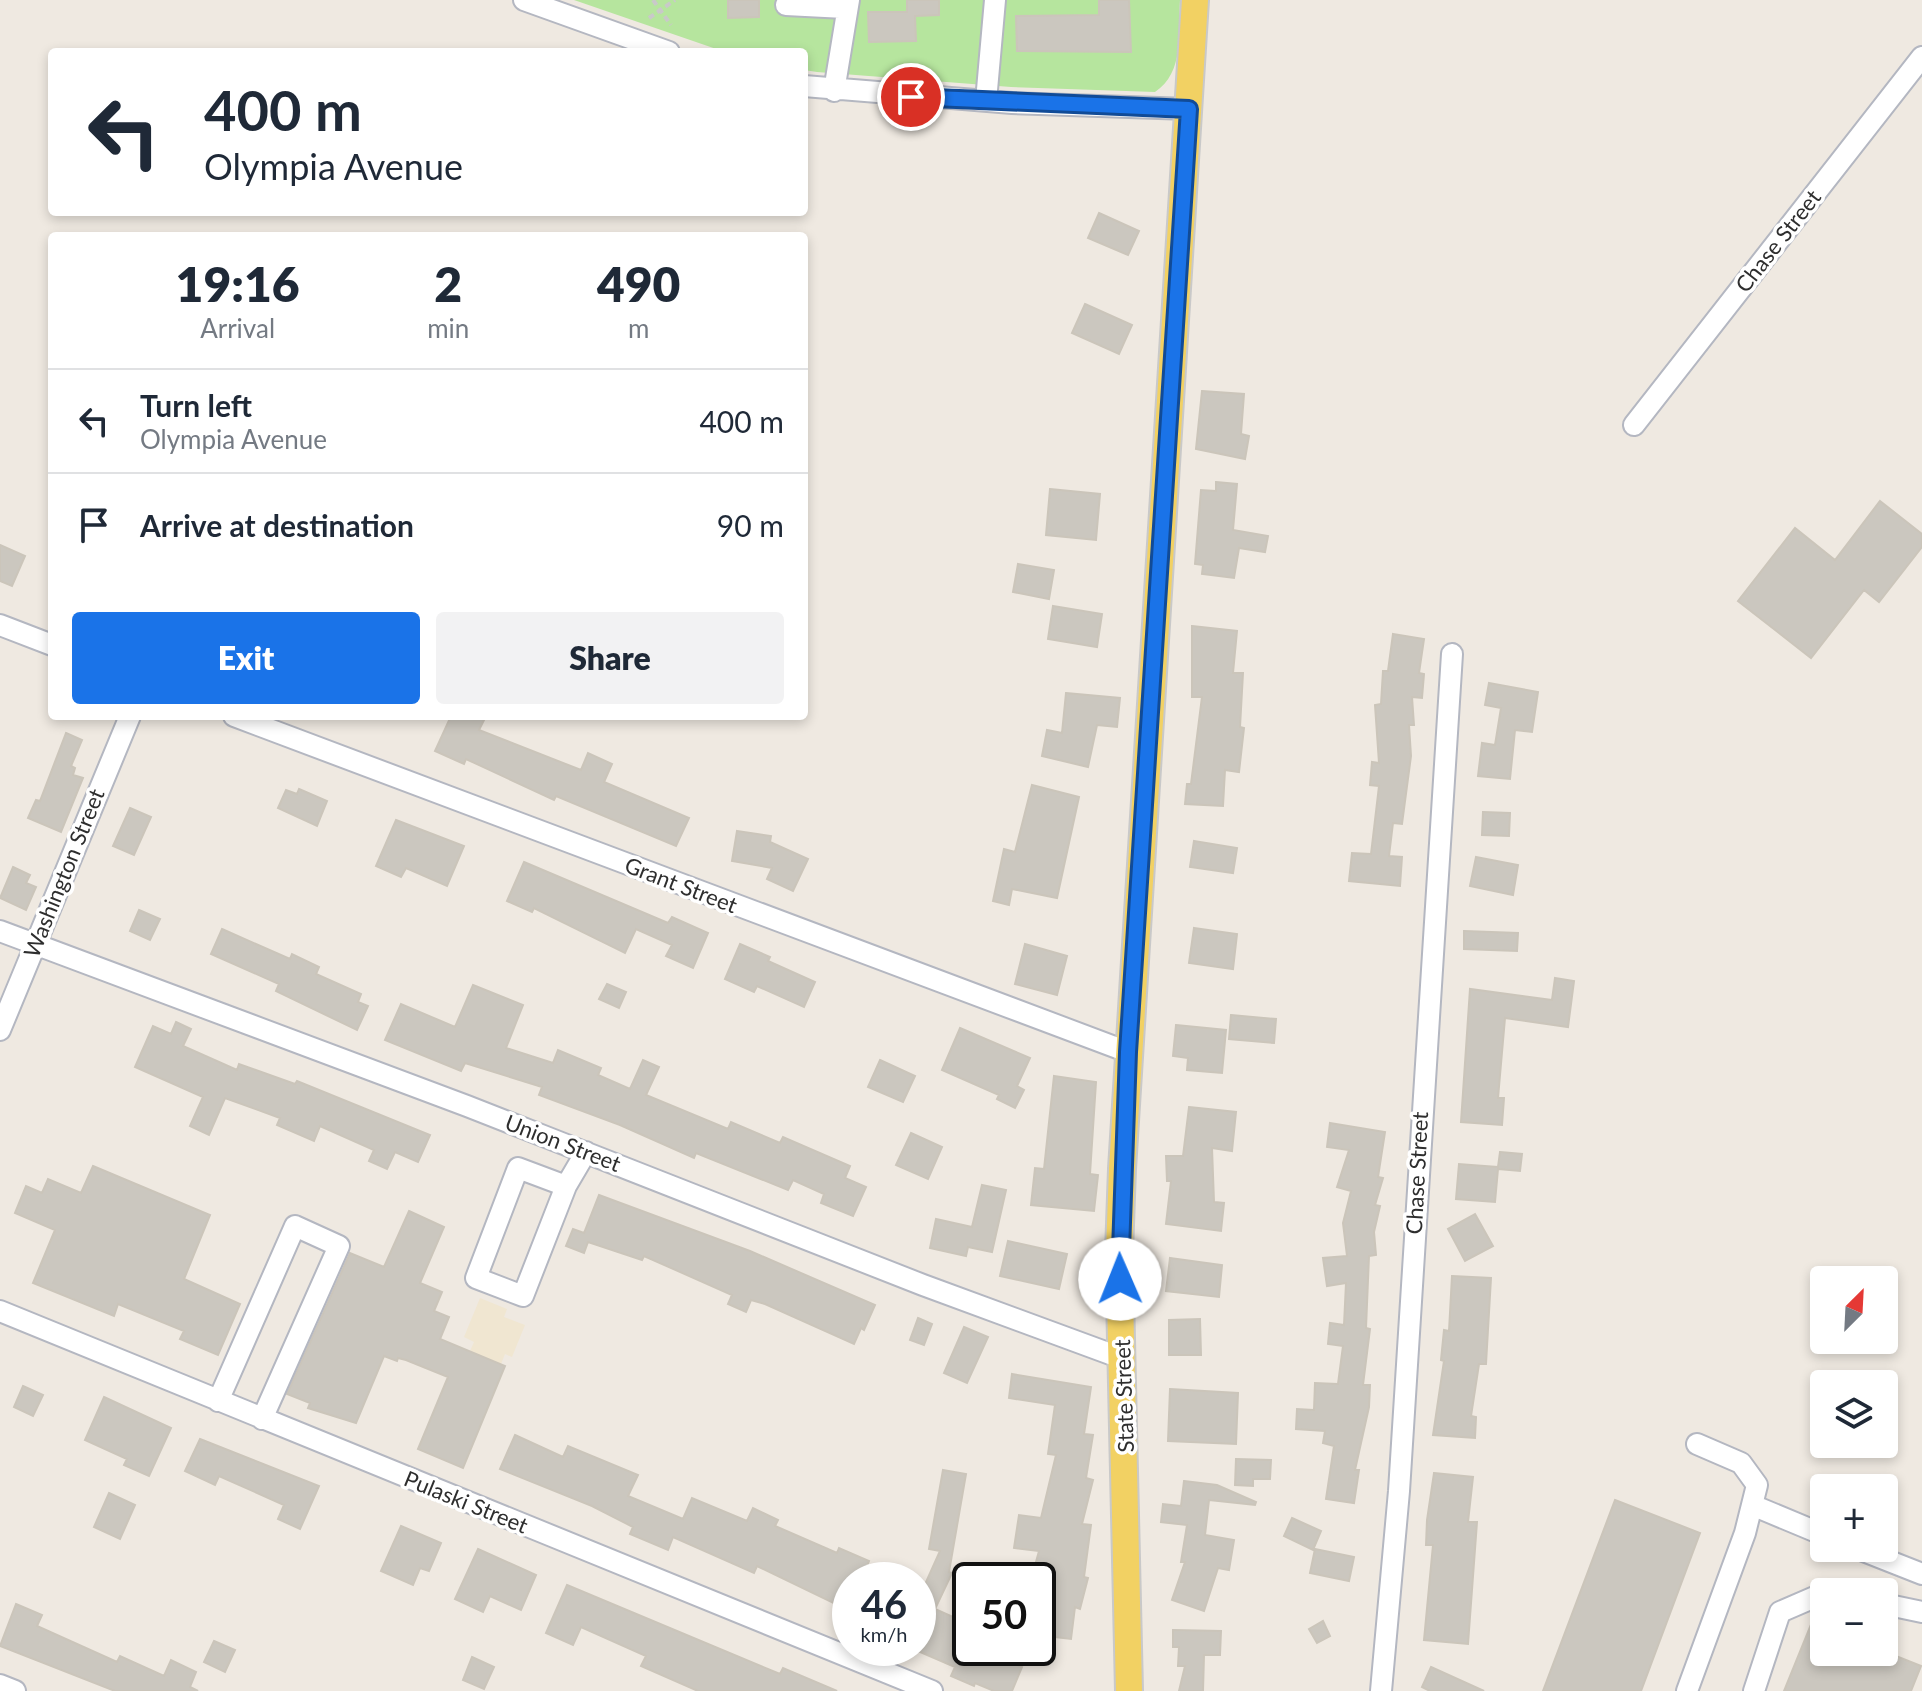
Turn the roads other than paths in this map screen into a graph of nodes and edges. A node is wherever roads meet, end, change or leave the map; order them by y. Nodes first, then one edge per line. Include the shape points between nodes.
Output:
1 (524, 0) edge
2 (995, 0) edge
3 (1195, 0) edge
4 (847, 4) edge
5 (786, 5) dead end
6 (658, 48) edge
7 (1922, 57) edge
8 (808, 87) edge
9 (834, 91) junction
10 (986, 101) junction
11 (1189, 109) junction
12 (1634, 425) dead end
13 (0, 625) edge
14 (48, 643) edge
15 (1452, 654) dead end
16 (128, 720) edge
17 (245, 720) edge
18 (0, 931) edge
19 (35, 945) junction
20 (0, 1030) edge
21 (1128, 1052) junction
22 (586, 1152) junction
23 (566, 1186) junction
24 (0, 1311) edge
25 (1124, 1359) junction
26 (218, 1401) junction
27 (262, 1419) junction
28 (1697, 1444) dead end
29 (1752, 1505) junction
30 (1810, 1529) edge
31 (1892, 1562) edge
32 (1922, 1574) edge
33 (1810, 1599) edge
34 (1898, 1607) edge
35 (1922, 1612) edge
36 (0, 1685) edge
37 (15, 1691) edge
38 (932, 1691) edge
39 (1129, 1691) edge
40 (1381, 1691) edge
41 (1687, 1691) edge
42 (1754, 1691) edge

1 - 6 street
2 - 10 street
3 - 11 main road, State Street
4 - 5 street
4 - 9 street
7 - 12 street, Chase Street
8 - 9 street
9 - 10 street
10 - 11 street
11 - 21 main road, State Street
13 - 14 street
15 - 40 street, Chase Street via 1395,1550
16 - 19 street, Washington Street
17 - 21 street, Grant Street
18 - 19 street, Union Street
19 - 20 street, Washington Street
19 - 22 street, Union Street
21 - 25 main road, State Street via 1119,1252
22 - 23 street
22 - 25 street, Union Street
23 - 23 street via 523,1296 476,1278 518,1168
24 - 26 street, Pulaski Street
25 - 39 main road, State Street
26 - 27 street, Pulaski Street
26 - 27 street via 295,1226 339,1246
27 - 38 street, Pulaski Street
28 - 29 street via 1741,1463 1757,1485
29 - 30 street
29 - 41 street
31 - 32 street
33 - 42 street via 1780,1612
34 - 35 street
36 - 37 street

